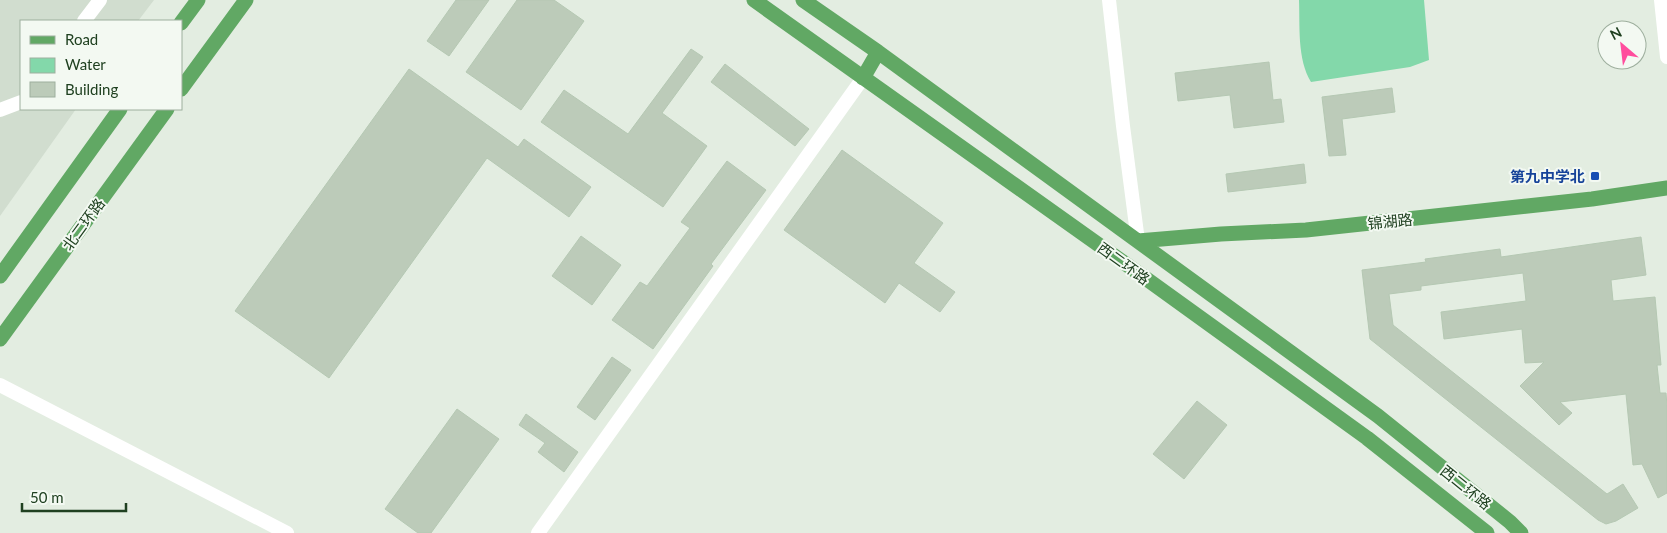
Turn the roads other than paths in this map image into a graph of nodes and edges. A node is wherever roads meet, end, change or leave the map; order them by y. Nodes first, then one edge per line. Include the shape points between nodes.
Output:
1 (100, 0) edge
2 (198, 0) edge
3 (246, 0) edge
4 (754, 0) edge
5 (803, 0) edge
6 (1109, 0) edge
7 (1661, 0) edge
8 (85, 20) edge
9 (182, 22) edge
10 (878, 52) junction
11 (1667, 58) edge
12 (863, 78) junction
13 (182, 88) edge
14 (20, 102) edge
15 (0, 110) edge
16 (119, 110) edge
17 (166, 110) edge
18 (1667, 188) edge
19 (1138, 240) junction
20 (1123, 262) junction
21 (0, 276) edge
22 (0, 339) edge
23 (0, 384) edge
24 (287, 533) edge
25 (538, 533) edge
26 (1487, 533) edge
27 (1521, 533) edge

1 - 8 street
2 - 9 main road
3 - 13 main road
4 - 12 main road, 西二环路
5 - 10 main road, 西二环路
6 - 19 street
7 - 11 street
10 - 12 main road
10 - 19 main road, 西二环路
12 - 20 main road, 西二环路
12 - 25 street
14 - 15 street
16 - 21 main road
17 - 22 main road, 北二环路
18 - 19 main road, 锦湖路 via 1592,200 1306,230
19 - 20 main road
19 - 27 main road, 西二环路 via 1378,416
20 - 26 main road, 西二环路 via 1367,438
23 - 24 street

